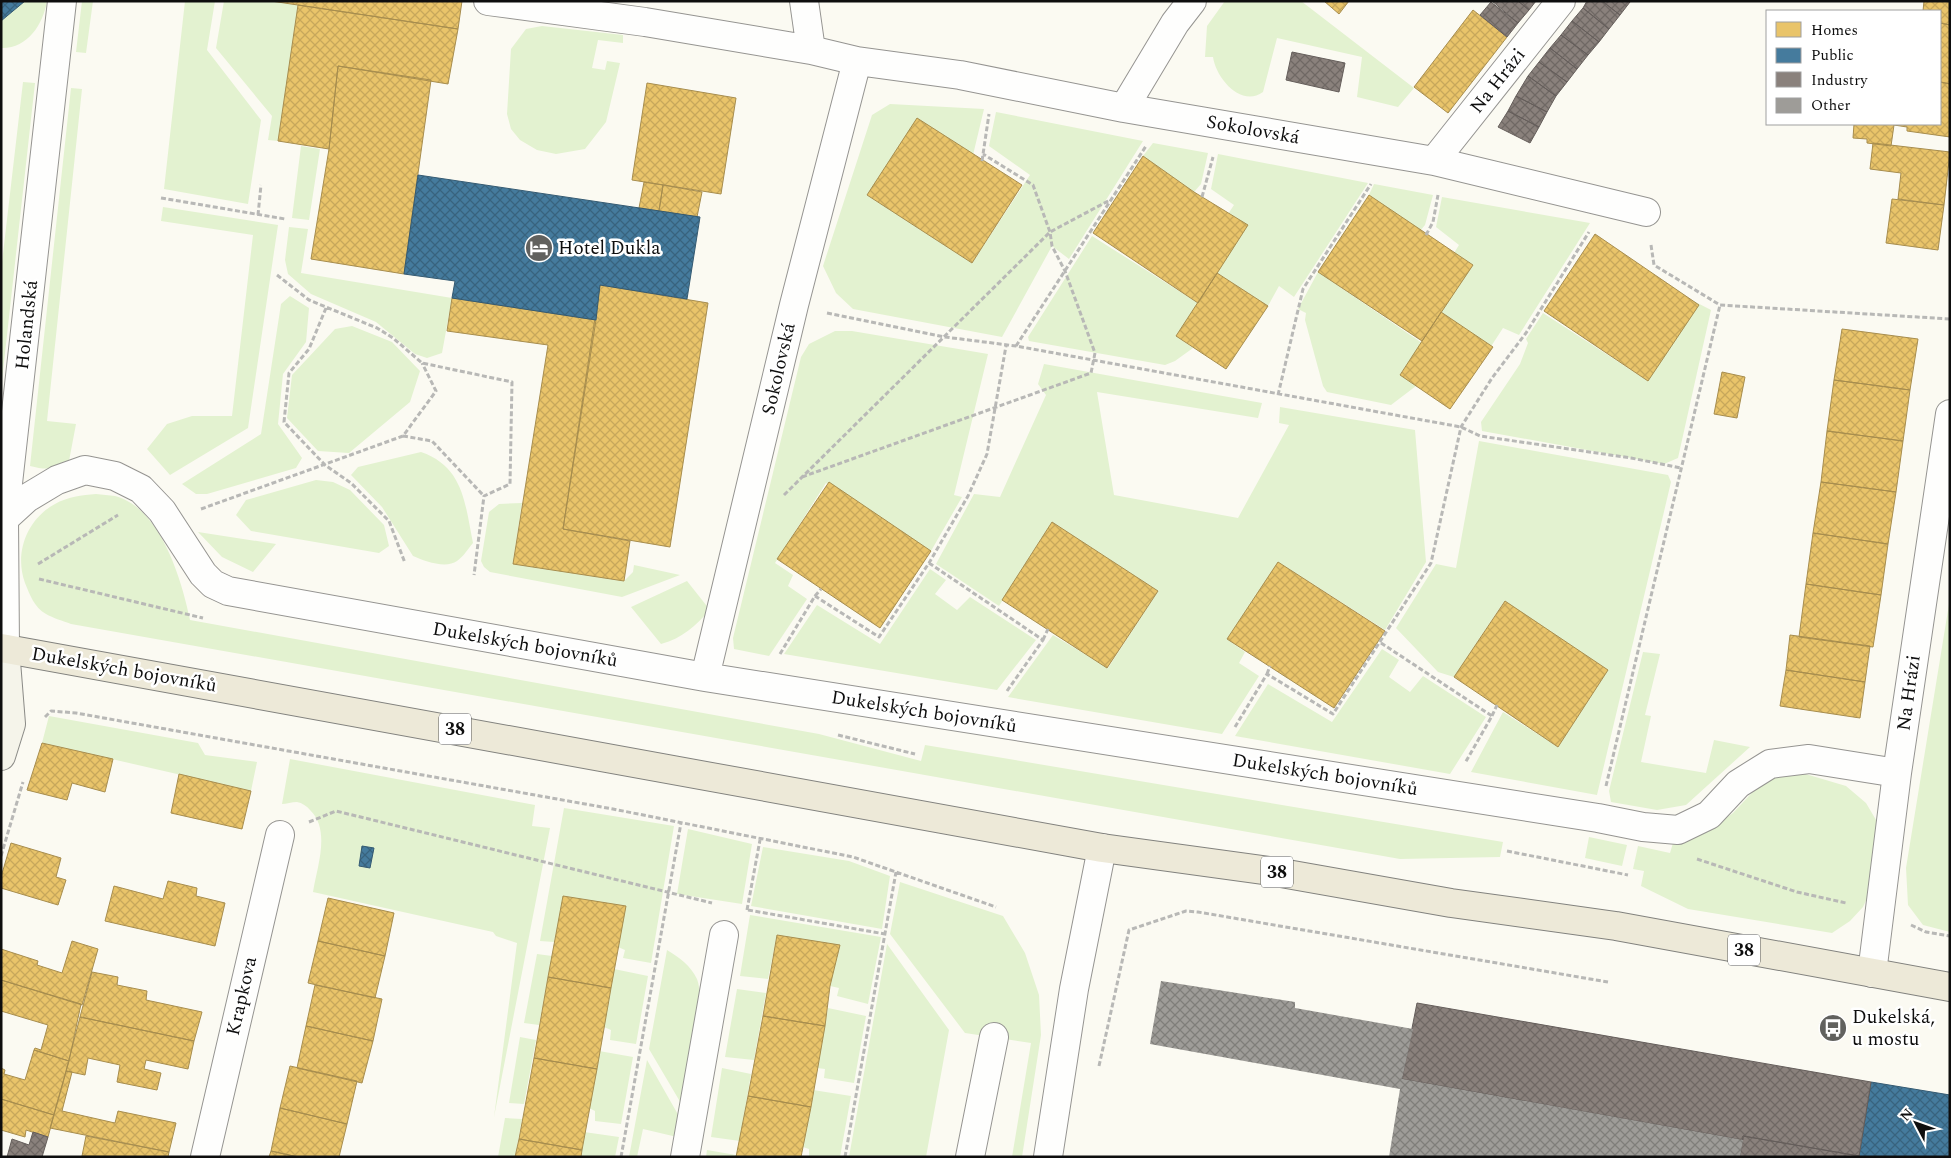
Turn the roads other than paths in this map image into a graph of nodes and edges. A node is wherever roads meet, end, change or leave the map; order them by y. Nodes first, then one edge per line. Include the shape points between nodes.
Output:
1 (62, 1) edge
2 (488, 1) edge
3 (804, 1) edge
4 (1192, 1) edge
5 (1561, 1) edge
6 (811, 50) junction
7 (857, 61) junction
8 (1124, 108) junction
9 (1434, 161) junction
10 (1646, 212) road end
11 (1950, 414) edge
12 (2, 516) edge
13 (3, 649) edge
14 (705, 677) junction
15 (1, 756) edge
16 (1897, 773) junction
17 (280, 835) road end
18 (1102, 848) junction
19 (724, 935) dead end
20 (1872, 973) junction
21 (1950, 987) edge
22 (994, 1037) dead end
23 (205, 1157) edge
24 (685, 1157) edge
25 (970, 1157) edge
26 (1048, 1157) edge

1 - 12 street, Holandská
2 - 6 street, Sokolovská via 645,22
3 - 6 street
4 - 8 street via 1175,23
5 - 9 street, Na Hrázi
6 - 7 street, Sokolovská
7 - 8 street, Sokolovská via 960,75
7 - 14 street, Sokolovská via 794,305
8 - 9 street, Sokolovská
9 - 10 street, Sokolovská
11 - 16 street, Na Hrázi
12 - 13 street, Holandská
12 - 14 street, Dukelských bojovníků via 57,480 85,470 115,476 142,489 162,511 203,574 213,584 228,591
13 - 15 street via 11,724
13 - 18 main road, Dukelských bojovníků / 38
14 - 16 street, Dukelských bojovníků via 1678,830 1709,815 1738,784 1770,764 1809,758
16 - 20 street, Na Hrázi
17 - 23 street, Krapkova
18 - 20 main road, Dukelských bojovníků / 38 via 1270,871 1451,904 1616,926
18 - 26 street via 1074,989
19 - 24 street
20 - 21 main road, Dukelských bojovníků / 38
22 - 25 street

